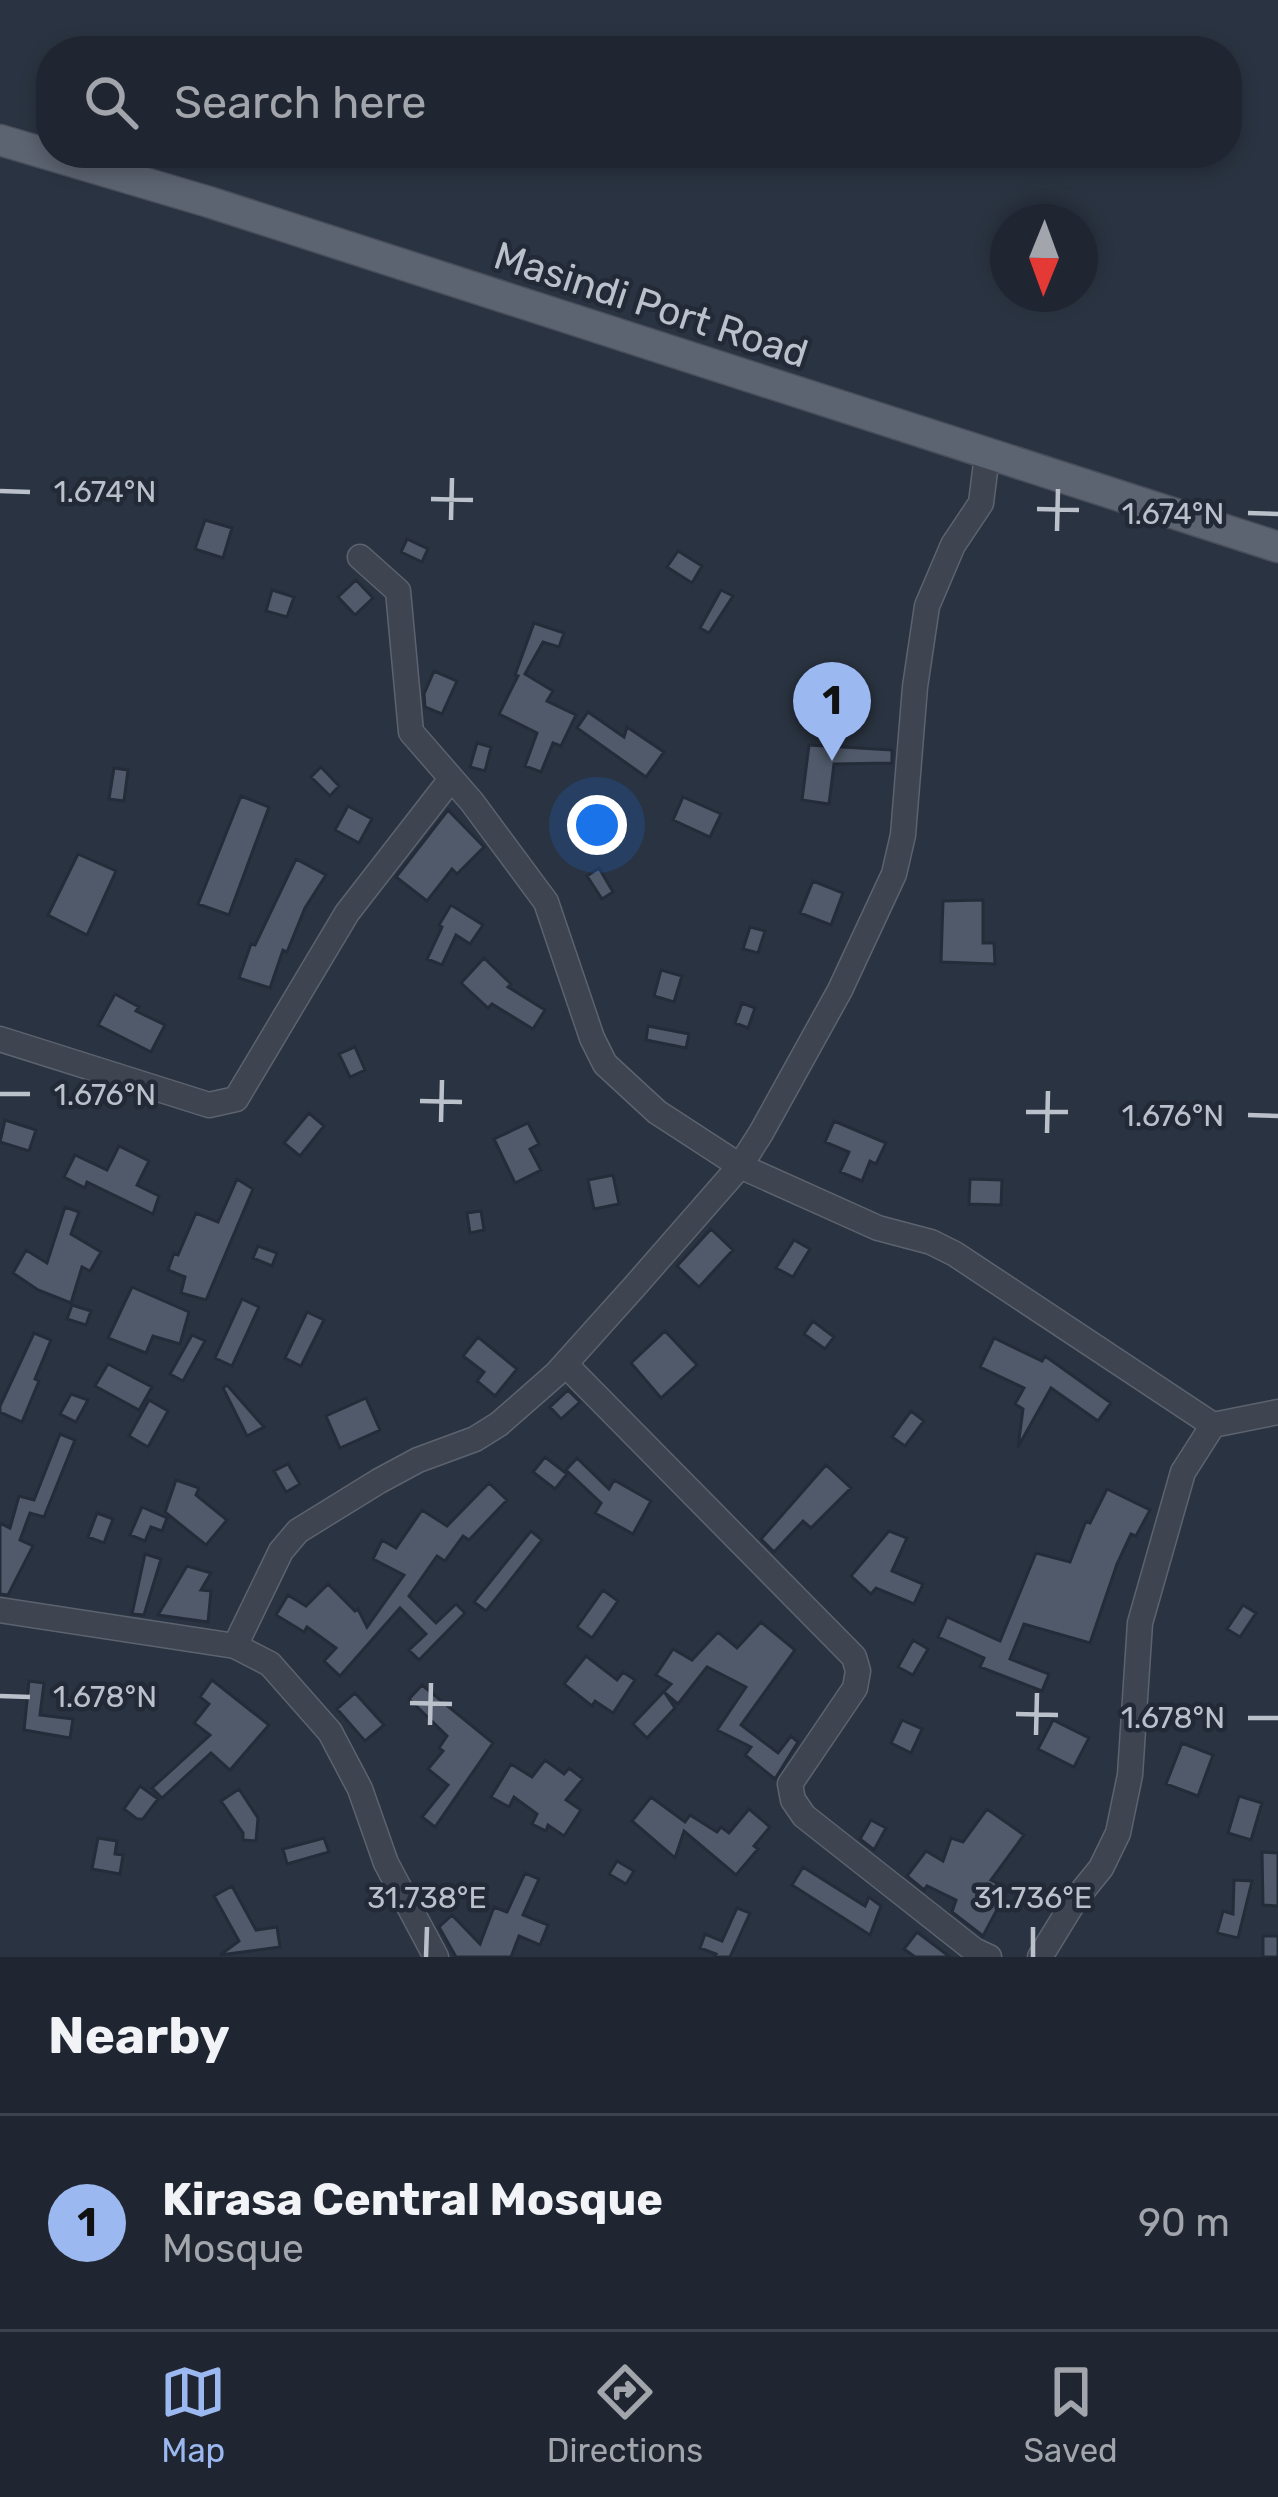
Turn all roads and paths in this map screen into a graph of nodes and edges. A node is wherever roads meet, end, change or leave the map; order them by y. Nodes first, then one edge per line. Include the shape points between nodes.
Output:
1 (0, 140) edge
2 (36, 151) edge
3 (94, 168) edge
4 (987, 455) junction
5 (1278, 547) edge
6 (360, 557) dead end
7 (452, 779) junction
8 (0, 1039) edge
9 (740, 1166) junction
10 (565, 1364) junction
11 (1278, 1412) edge
12 (1213, 1425) junction
13 (0, 1610) edge
14 (235, 1646) junction
15 (436, 1957) edge
16 (989, 1957) edge
17 (1040, 1957) edge

1 - 2 main road, Masindi Port Road
3 - 4 main road, Masindi Port Road
4 - 5 main road, Masindi Port Road
4 - 9 street via 981,503 927,606 895,874
6 - 7 street via 398,591 411,732
7 - 8 street via 347,913 236,1099 209,1105
7 - 9 street via 546,902 605,1064 657,1112
9 - 10 street
9 - 12 street via 955,1254
10 - 14 street via 499,1424 418,1460 298,1531
10 - 16 street via 854,1657 855,1688 790,1784 804,1816
11 - 12 street
12 - 17 street via 1183,1472 1140,1623 1118,1832
13 - 14 street
14 - 15 street via 271,1664 330,1732

